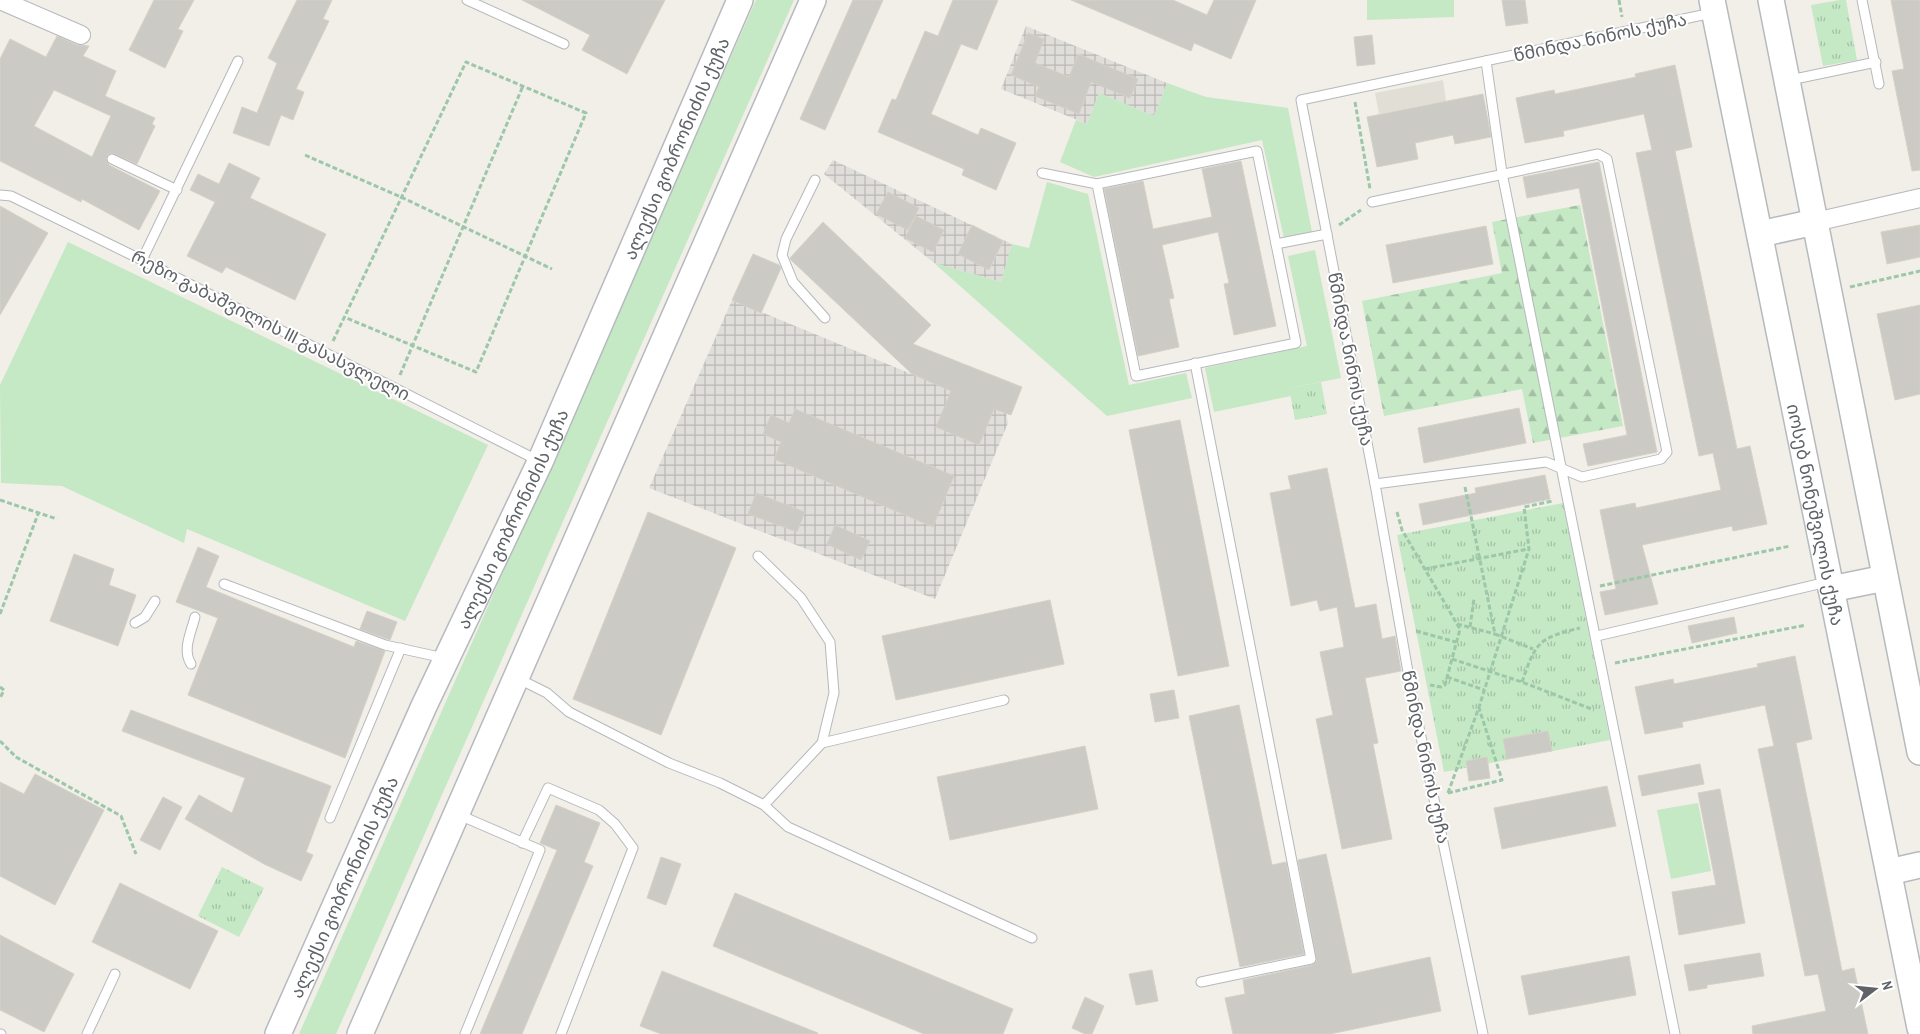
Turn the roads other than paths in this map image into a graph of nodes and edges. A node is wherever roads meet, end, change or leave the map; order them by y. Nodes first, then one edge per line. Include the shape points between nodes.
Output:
1 (0, 0) edge
2 (467, 0) edge
3 (740, 0) edge
4 (813, 0) edge
5 (1771, 0) edge
6 (1862, 0) edge
7 (1714, 6) edge
8 (81, 35) dead end
9 (564, 44) dead end
10 (238, 61) dead end
11 (1486, 61) junction
12 (1876, 62) junction
13 (1787, 81) junction
14 (1880, 84) dead end
15 (112, 158) dead end
16 (1042, 173) dead end
17 (1502, 173) junction
18 (814, 180) dead end
19 (1097, 184) junction
20 (176, 190) junction
21 (0, 195) edge
22 (1920, 198) edge
23 (1372, 202) road end
24 (1815, 222) junction
25 (1327, 234) junction
26 (1760, 234) junction
27 (1276, 244) junction
28 (142, 260) junction
29 (825, 318) dead end
30 (1195, 363) junction
31 (540, 462) junction
32 (1562, 470) junction
33 (1375, 484) junction
34 (758, 556) dead end
35 (1885, 578) junction
36 (224, 584) dead end
37 (1830, 585) junction
38 (155, 601) dead end
39 (195, 617) dead end
40 (135, 623) dead end
41 (1597, 636) junction
42 (401, 648) junction
43 (446, 658) junction
44 (191, 664) dead end
45 (517, 677) junction
46 (1004, 700) dead end
47 (822, 743) junction
48 (1920, 752) edge
49 (764, 805) junction
50 (457, 814) junction
51 (330, 818) dead end
52 (522, 843) junction
53 (1920, 865) edge
54 (1889, 872) junction
55 (1032, 938) dead end
56 (116, 974) dead end
57 (1201, 982) dead end
58 (1920, 1028) edge
59 (86, 1034) edge
60 (278, 1034) edge
61 (360, 1034) edge
62 (465, 1034) edge
63 (561, 1034) edge
64 (1482, 1034) edge
65 (1675, 1034) edge

1 - 8 street
2 - 9 lane
3 - 31 main road, ალექსი გობრონიძის ქუჩა
4 - 45 main road
5 - 13 main road
6 - 12 lane
7 - 11 lane, წმინდა ნინოს ქუჩა
7 - 26 main road, იოსებ ნონეშვილის ქუჩა
10 - 20 lane
11 - 17 lane
11 - 25 lane, წმინდა ნინოს ქუჩა via 1301,100
12 - 13 lane
12 - 14 lane
13 - 24 main road
15 - 20 lane
16 - 19 lane
17 - 23 lane
17 - 32 lane
17 - 32 lane via 1598,154 1607,159 1611,178 1666,452 1661,459 1582,477
18 - 29 lane via 786,239 782,255 793,282
19 - 27 lane via 1257,151
19 - 30 lane via 1136,376
20 - 28 lane
21 - 28 lane, რეზო გაბაშვილის III გასასვლელი via 10,196
22 - 24 street
24 - 26 main road
24 - 35 main road
25 - 27 lane
25 - 33 lane, წმინდა ნინოს ქუჩა
26 - 37 main road, იოსებ ნონეშვილის ქუჩა
27 - 30 lane via 1296,342
28 - 31 lane, რეზო გაბაშვილის III გასასვლელი
30 - 57 lane via 1312,959
31 - 43 main road, ალექსი გობრონიძის ქუჩა
32 - 33 lane via 1546,462
32 - 41 lane
33 - 64 lane, წმინდა ნინოს ქუჩა via 1400,627
34 - 47 lane via 801,598 830,642 834,693
35 - 37 main road
35 - 48 main road
36 - 42 lane via 385,646
37 - 41 lane
37 - 54 main road, იოსებ ნონეშვილის ქუჩა
38 - 40 lane via 145,617
39 - 44 lane via 186,648
41 - 65 lane
42 - 43 lane
42 - 51 lane
43 - 60 main road, ალექსი გობრონიძის ქუჩა
45 - 49 lane via 547,693 569,712 586,721 669,763
45 - 50 main road
46 - 47 lane
47 - 49 lane
49 - 55 lane via 788,827
50 - 52 lane
50 - 61 main road
52 - 62 lane via 540,850
52 - 63 lane via 548,788 599,810 615,824 633,848
53 - 54 main road
54 - 58 main road, იოსებ ნონეშვილის ქუჩა
56 - 59 lane

